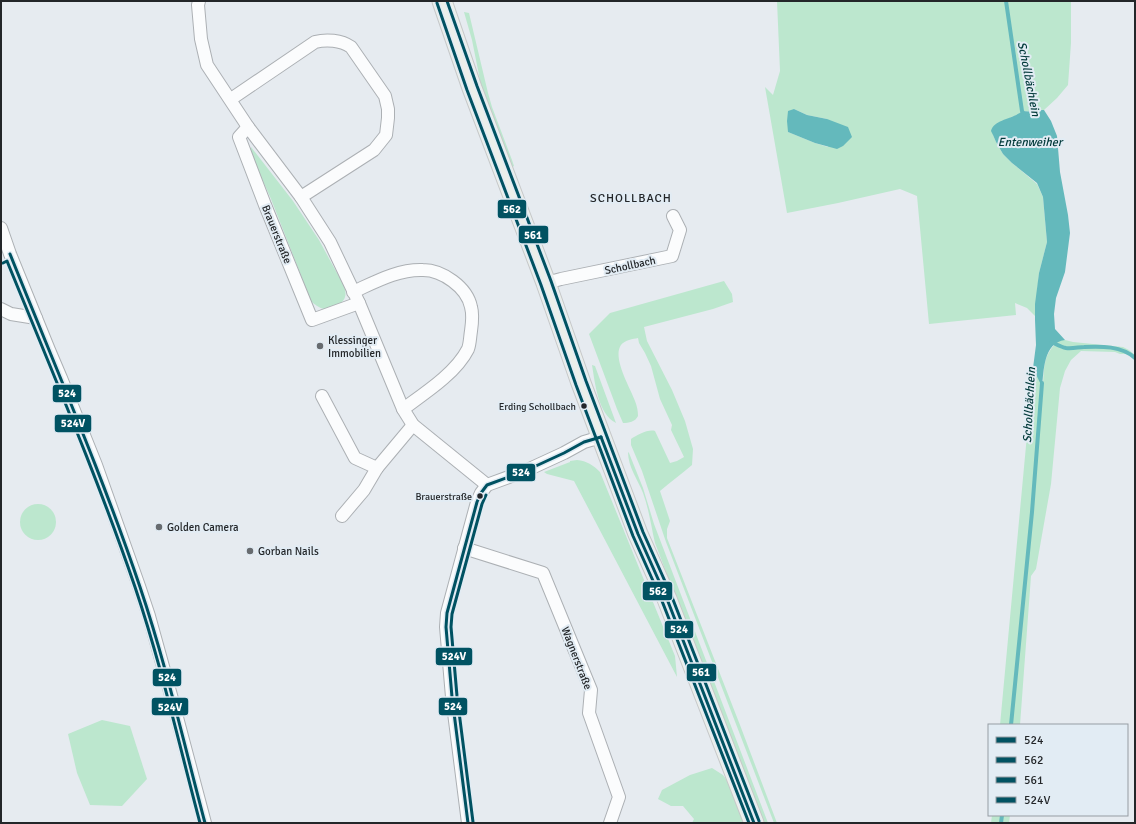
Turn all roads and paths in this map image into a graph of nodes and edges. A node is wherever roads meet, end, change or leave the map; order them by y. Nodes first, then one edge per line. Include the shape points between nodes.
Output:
1 (199, 1) edge
2 (442, 1) edge
3 (231, 100) junction
4 (248, 127) junction
5 (301, 197) junction
6 (673, 216) dead end
7 (1, 228) edge
8 (6, 256) edge
9 (546, 283) junction
10 (353, 292) junction
11 (358, 303) junction
12 (1, 309) edge
13 (36, 318) junction
14 (322, 396) dead end
15 (403, 409) junction
16 (413, 425) junction
17 (602, 437) junction
18 (377, 468) junction
19 (487, 485) junction
20 (342, 516) dead end
21 (464, 548) junction
22 (205, 823) edge
23 (468, 823) edge
24 (610, 823) edge
25 (754, 823) edge

1 - 3 street via 201,39 207,65
2 - 9 main road
3 - 4 street
3 - 5 street via 315,42 332,41 351,47 385,96 388,114 386,135 374,150
4 - 5 street
4 - 11 street, Brauerstraße via 239,137 312,320
5 - 10 street via 330,242
6 - 9 street, Schollbach via 680,230 672,256
7 - 8 street
8 - 13 street
9 - 17 main road
10 - 11 street
10 - 15 street via 399,273 423,270 448,277 469,301 471,328 468,348 438,384
11 - 15 street
12 - 13 street via 11,314
13 - 22 street via 96,465 139,586
14 - 18 street via 355,458
15 - 16 street
16 - 18 street
16 - 19 street
17 - 19 street via 584,442 525,471
17 - 25 main road via 638,534 670,607
18 - 20 street via 364,490
19 - 21 street via 477,502
21 - 23 street via 446,613 446,627
21 - 24 street, Wagnerstraße via 543,573 591,690 589,713 619,797

